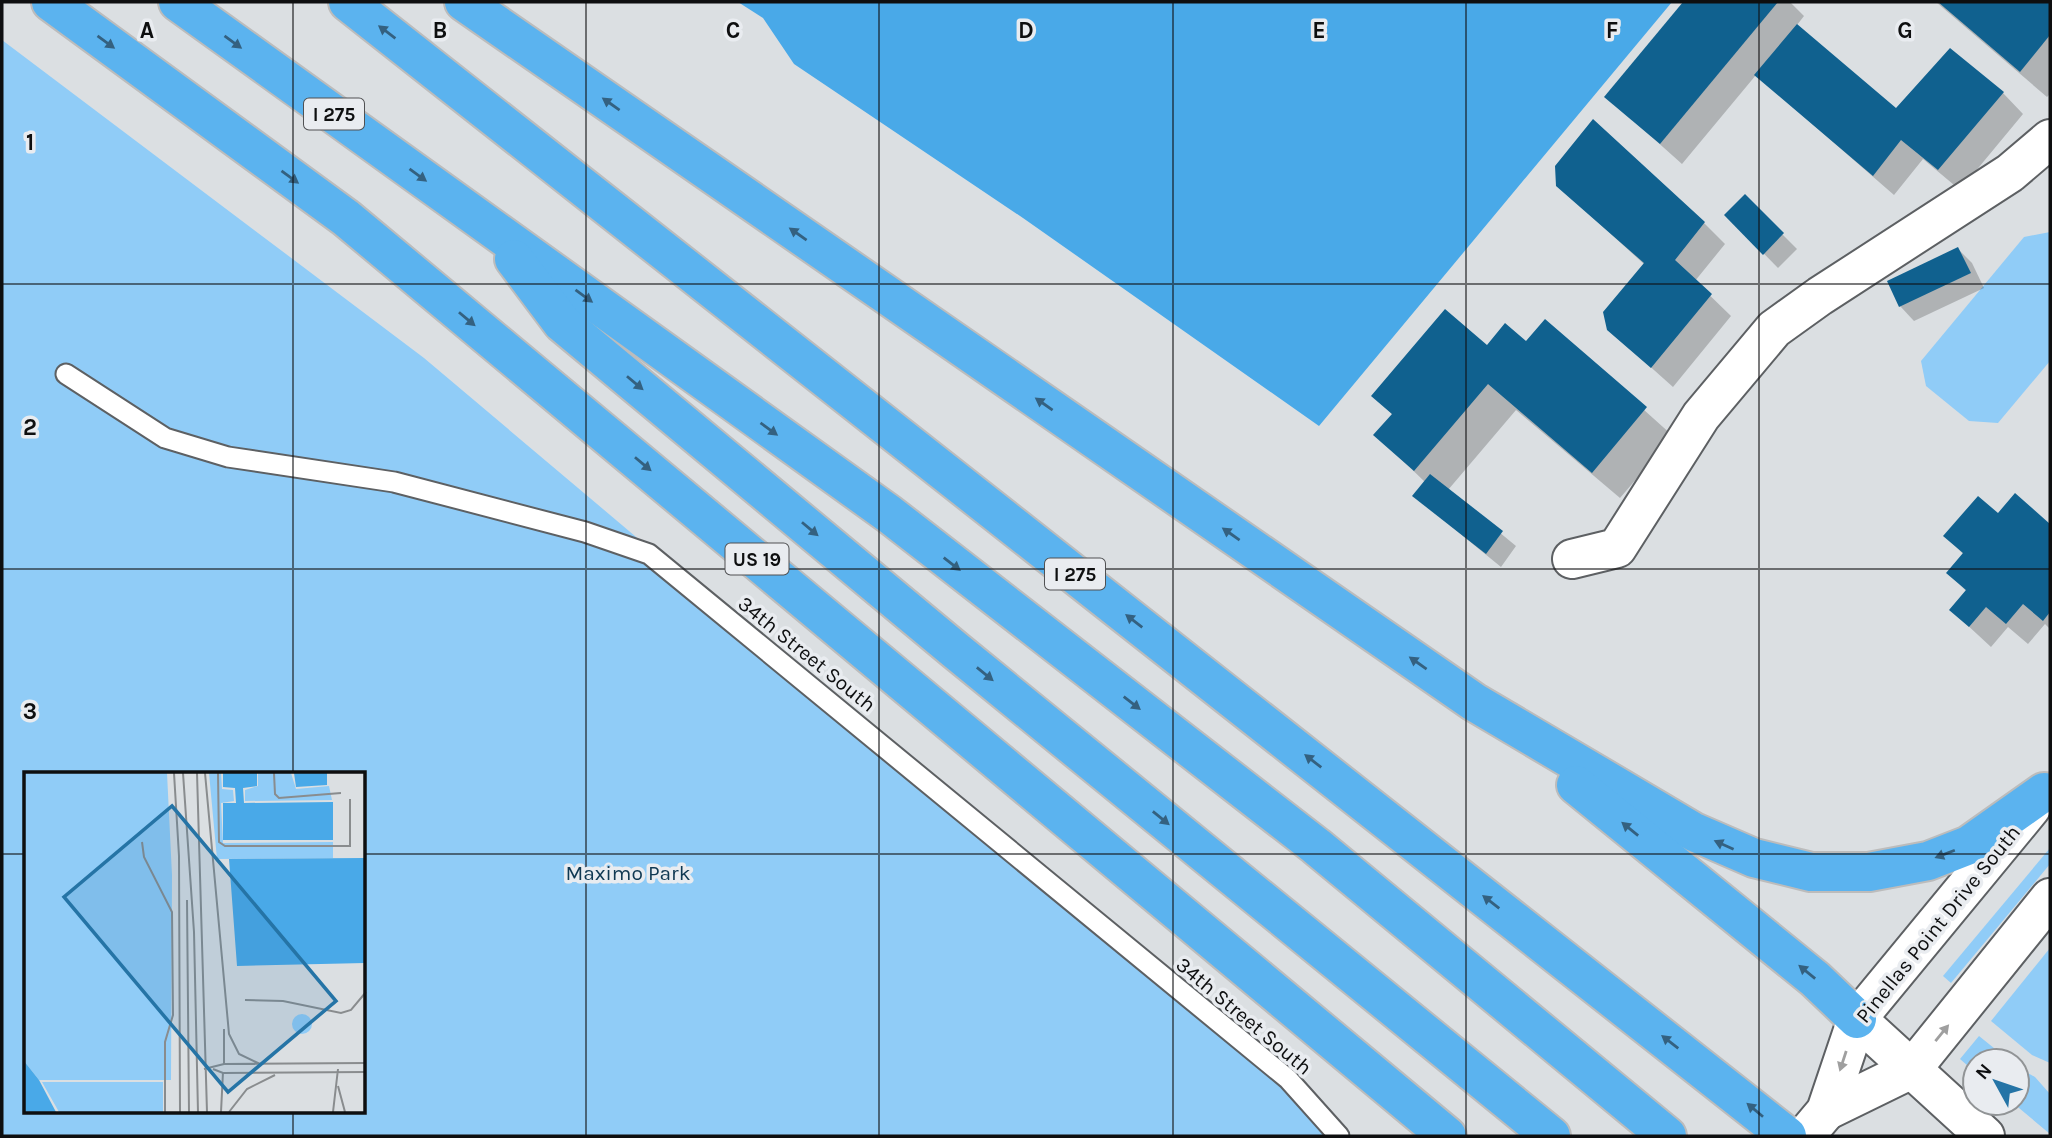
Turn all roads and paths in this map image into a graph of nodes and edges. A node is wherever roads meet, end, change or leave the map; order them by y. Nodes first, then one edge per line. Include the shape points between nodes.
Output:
1 (51, 2) edge
2 (178, 2) edge
3 (348, 2) edge
4 (464, 2) edge
5 (2050, 139) edge
6 (490, 227) junction
7 (66, 374) dead end
8 (1572, 559) dead end
9 (1474, 702) junction
10 (2047, 788) edge
11 (2050, 898) edge
12 (1857, 1019) junction
13 (1912, 1069) junction
14 (1816, 1124) edge
15 (1339, 1136) edge
16 (1447, 1136) edge
17 (1551, 1136) edge
18 (1667, 1136) edge
19 (1787, 1136) edge
20 (1985, 1136) edge

1 -> 16 highway, US 19 via 346,218
2 -> 6 highway, I 275
19 -> 3 highway, I 275
9 -> 4 highway
5 - 8 street via 2010,173 1774,329 1701,416 1617,548
6 -> 17 highway via 562,323
6 -> 18 highway, I 275 via 888,514 1316,846
7 - 15 lane, 34th Street South via 165,438 228,457 394,482 585,532 649,554 1288,1079
10 -> 9 highway via 1969,845 1928,861 1869,872 1811,872 1754,858 1695,832
12 -> 9 highway via 1815,979
10 - 12 street, Pinellas Point Drive South
13 -> 11 street, Pinellas Point Drive South
12 - 13 street
12 -> 14 street, Pinellas Point Drive South
13 - 14 street, Pinellas Point Drive South
13 - 20 street

